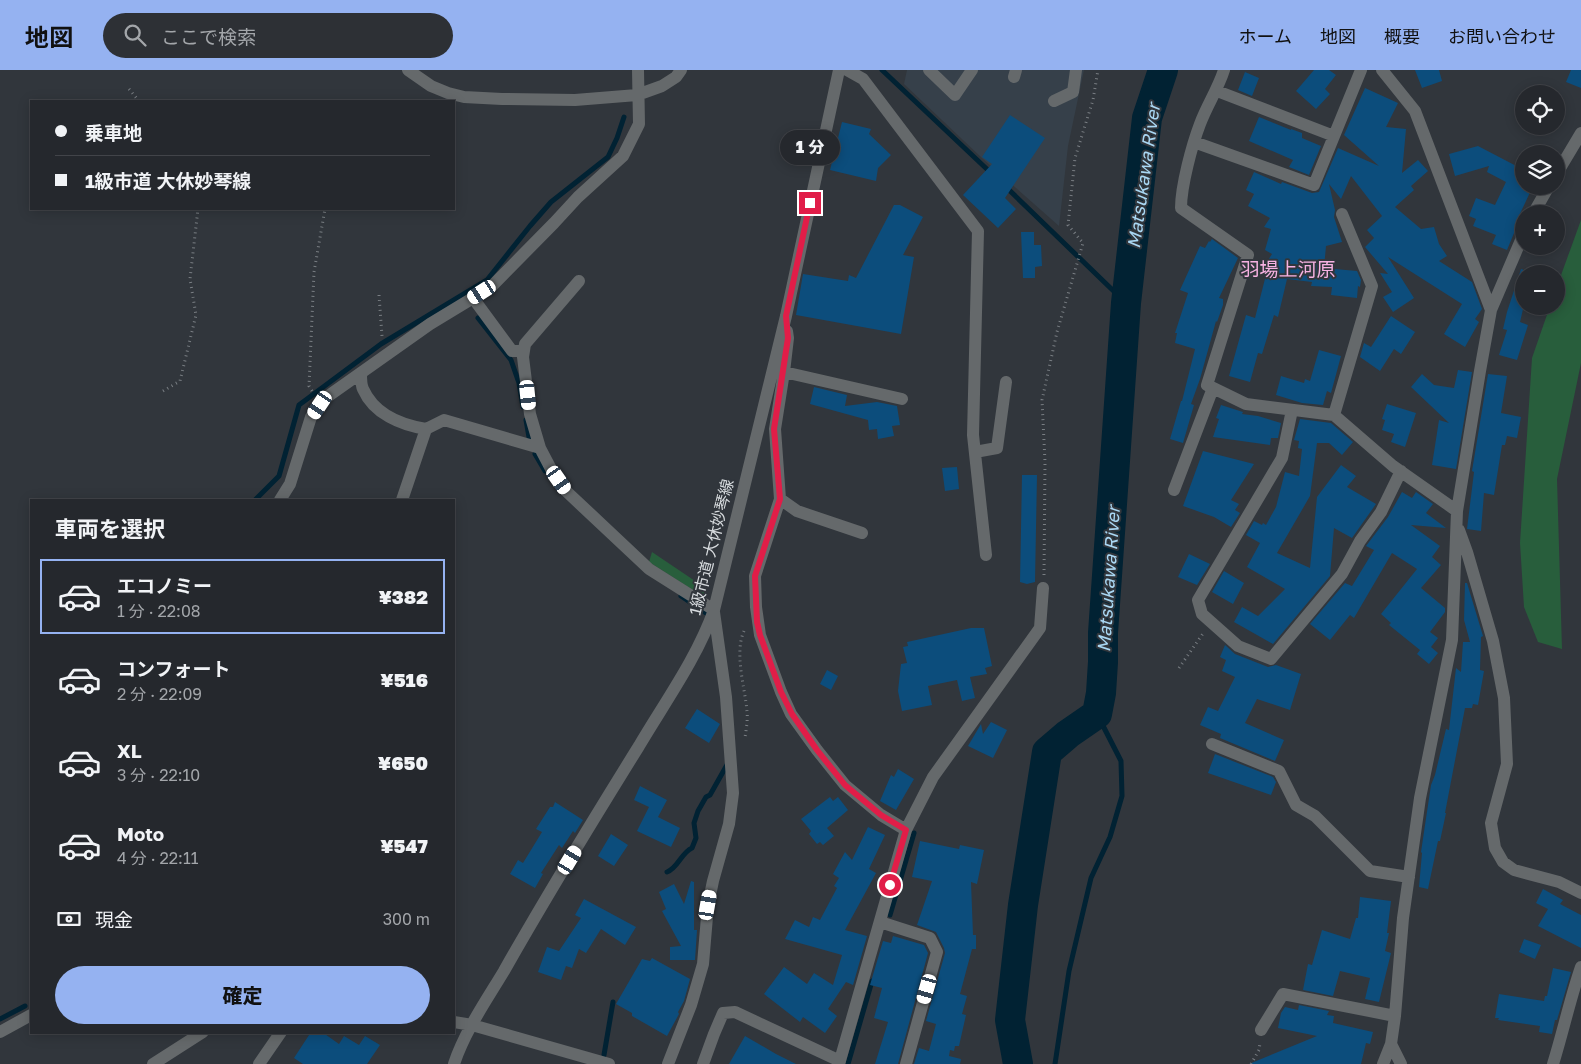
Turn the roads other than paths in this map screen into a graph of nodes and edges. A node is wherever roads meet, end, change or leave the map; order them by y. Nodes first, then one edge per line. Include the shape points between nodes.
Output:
1 (408, 70) edge
2 (638, 70) edge
3 (681, 70) edge
4 (839, 70) edge
5 (847, 70) edge
6 (929, 70) edge
7 (972, 70) edge
8 (1076, 70) edge
9 (1224, 70) edge
10 (1361, 70) edge
11 (1382, 70) edge
12 (1216, 91) junction
13 (637, 95) junction
14 (1054, 101) dead end
15 (1581, 133) edge
16 (1334, 136) junction
17 (1194, 142) junction
18 (1565, 160) edge
19 (1342, 214) dead end
20 (1515, 254) edge
21 (579, 281) dead end
22 (473, 298) junction
23 (1491, 310) junction
24 (786, 316) junction
25 (524, 351) junction
26 (784, 372) junction
27 (360, 373) junction
28 (1006, 382) dead end
29 (1213, 388) junction
30 (902, 399) dead end
31 (1292, 410) junction
32 (1334, 415) junction
33 (426, 429) junction
34 (540, 448) junction
35 (975, 452) junction
36 (1401, 472) junction
37 (1174, 490) dead end
38 (281, 499) edge
39 (402, 499) edge
40 (780, 499) junction
41 (1457, 511) junction
42 (1457, 526) junction
43 (862, 533) dead end
44 (986, 555) dead end
45 (1044, 588) road end
46 (714, 610) junction
47 (1212, 744) dead end
48 (906, 830) junction
49 (1409, 877) junction
50 (1581, 893) edge
51 (880, 922) junction
52 (1581, 967) edge
53 (30, 1016) edge
54 (1395, 1016) junction
55 (455, 1022) edge
56 (472, 1025) junction
57 (1261, 1030) road end
58 (0, 1032) edge
59 (200, 1034) edge
60 (280, 1034) edge
61 (1391, 1044) junction
62 (840, 1062) edge
63 (153, 1064) edge
64 (260, 1064) edge
65 (454, 1064) edge
66 (609, 1064) edge
67 (668, 1064) edge
68 (703, 1064) edge
69 (906, 1064) edge
70 (1383, 1064) edge
71 (1401, 1064) edge
72 (1553, 1064) edge

1 - 13 street via 432,86 464,97 576,100
2 - 13 street
3 - 13 street via 662,86
4 - 24 street, 1級市道 大休妙琴線
5 - 35 street via 863,79 978,231
6 - 7 street via 955,95
8 - 14 street via 1073,92
9 - 12 street
10 - 16 street
11 - 23 street via 1415,111
12 - 16 street
12 - 17 street
13 - 22 street via 639,124 623,156 578,197 491,287
15 - 18 street
16 - 17 street via 1314,185
17 - 29 street via 1182,208 1248,255 1207,385
19 - 32 street via 1372,286
20 - 23 street
21 - 25 street via 525,344
22 - 25 street via 512,352
22 - 27 street
23 - 41 street
24 - 26 street via 788,338
24 - 46 street, 1級市道 大休妙琴線
25 - 34 street via 530,414
26 - 30 street
26 - 40 street via 774,429
27 - 33 street via 362,389 389,418
27 - 38 street via 324,399 312,418 290,484
28 - 35 street via 997,448
29 - 31 street via 1246,404
29 - 37 street
31 - 32 street
31 - 36 street via 1282,458 1198,600 1202,614 1238,646 1271,659 1342,574 1381,512
32 - 36 street
33 - 34 street via 444,420
33 - 39 street
34 - 46 street via 566,491 649,569
35 - 44 street
36 - 41 street
40 - 43 street via 797,511
40 - 48 street via 755,576 760,635 781,692 792,714 845,785 881,815
41 - 42 street
42 - 49 street via 1452,640 1420,798
42 - 50 street via 1493,641 1504,698 1507,764 1491,823 1495,848 1514,870 1559,882
45 - 48 street via 1040,628 933,777
46 - 56 street, 1級市道 大休妙琴線 via 678,681
46 - 67 street via 726,697 733,793 729,824 708,905 703,964
47 - 49 street via 1279,770 1296,805 1315,816 1370,871
48 - 51 street
49 - 54 street
51 - 62 street
51 - 69 street via 930,938 937,952
52 - 72 street
53 - 58 street
54 - 57 street via 1283,994
54 - 61 street
55 - 56 street
56 - 65 street, 1級市道 大休妙琴線
56 - 66 street
59 - 63 street
60 - 64 street
61 - 70 street
61 - 71 street
62 - 68 street via 735,1012 723,1013

